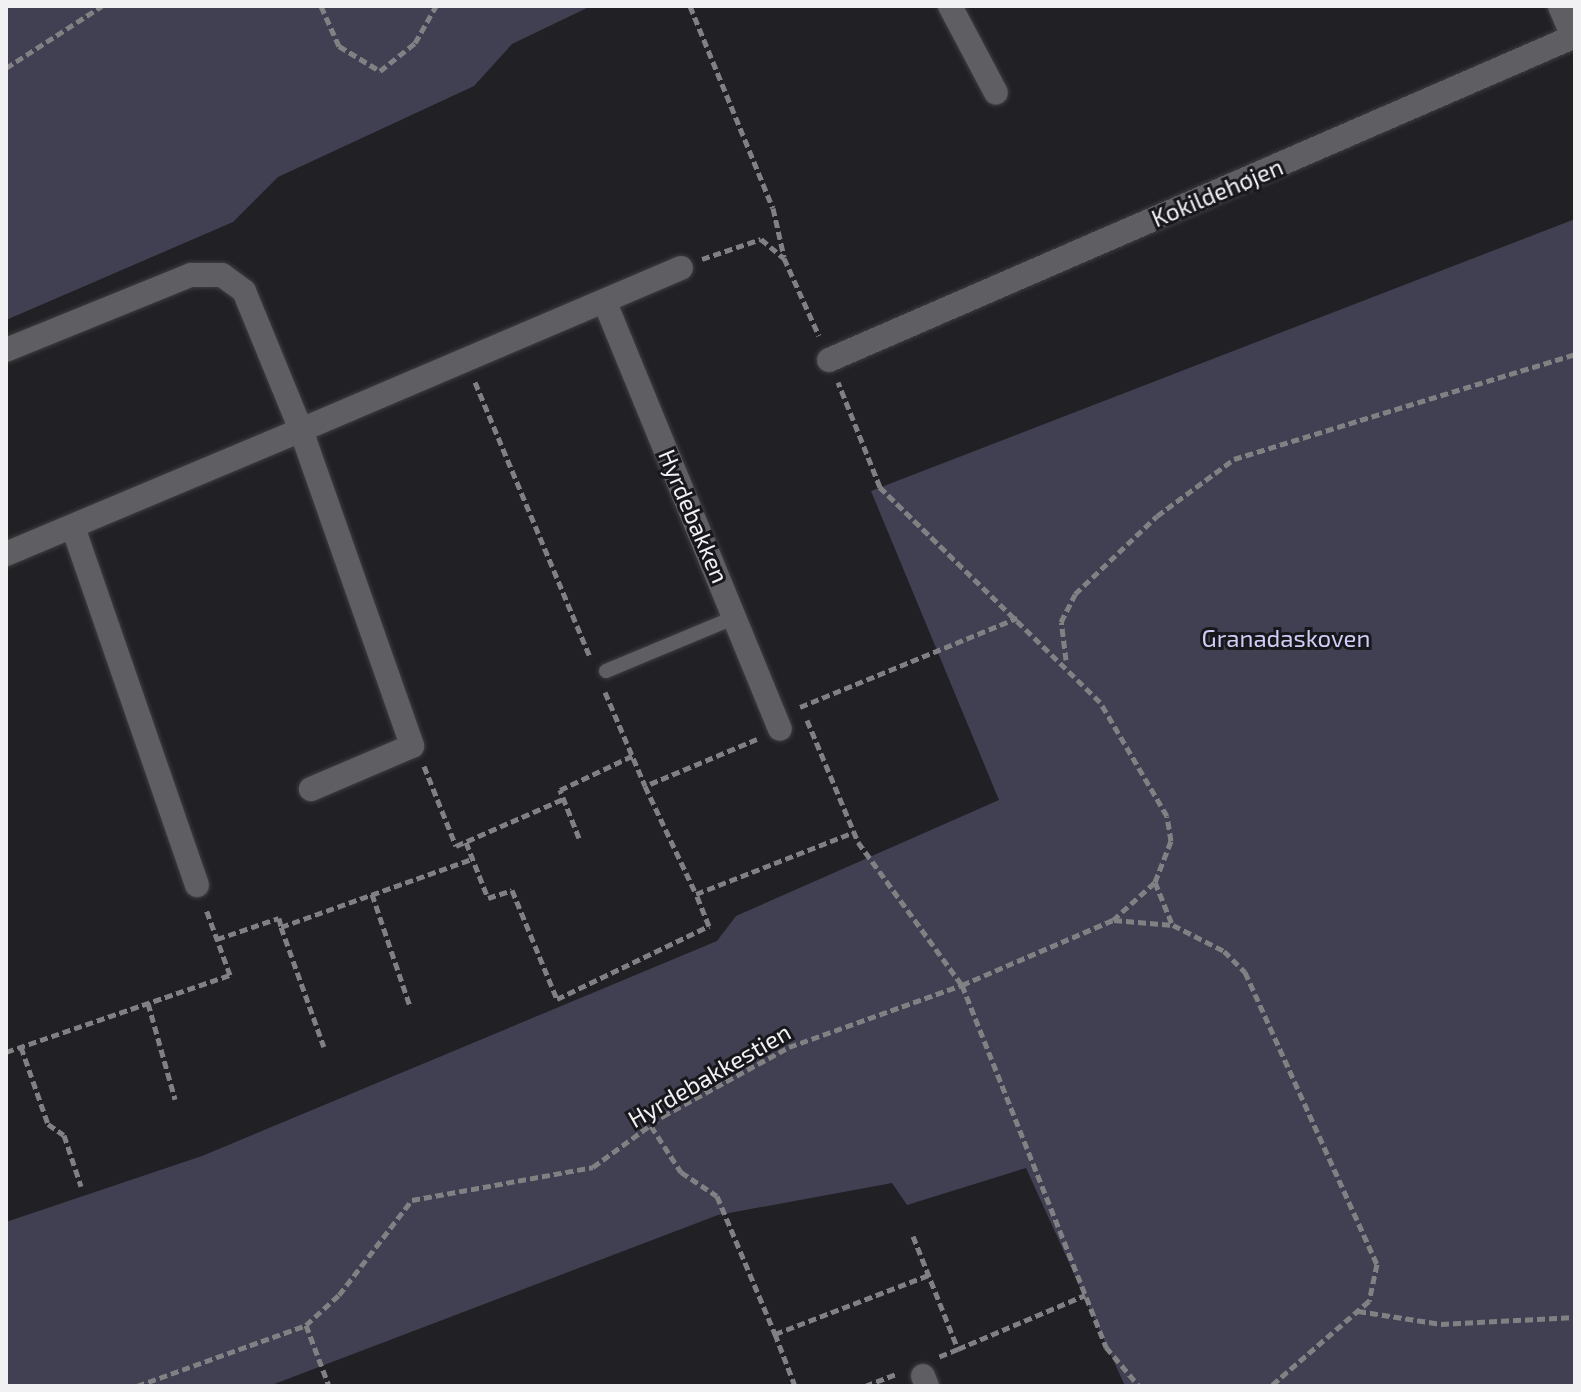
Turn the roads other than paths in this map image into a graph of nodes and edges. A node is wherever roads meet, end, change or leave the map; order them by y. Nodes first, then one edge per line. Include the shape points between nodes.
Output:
1 (950, 6) edge
2 (1560, 6) edge
3 (996, 93) dead end
4 (681, 268) road end
5 (606, 305) junction
6 (6, 350) edge
7 (829, 360) road end
8 (301, 430) junction
9 (73, 527) junction
10 (6, 554) edge
11 (736, 617) junction
12 (602, 672) road end
13 (780, 729) road end
14 (311, 789) dead end
15 (197, 885) road end

1 - 3 street
2 - 7 street, Kokildehøjen via 1573,37
4 - 5 street
5 - 8 street
5 - 11 street, Hyrdebakken
6 - 8 street via 191,275 222,275 244,291
8 - 9 street
8 - 14 street via 412,746
9 - 10 street
9 - 15 street
11 - 12 lane
11 - 13 street, Hyrdebakken

